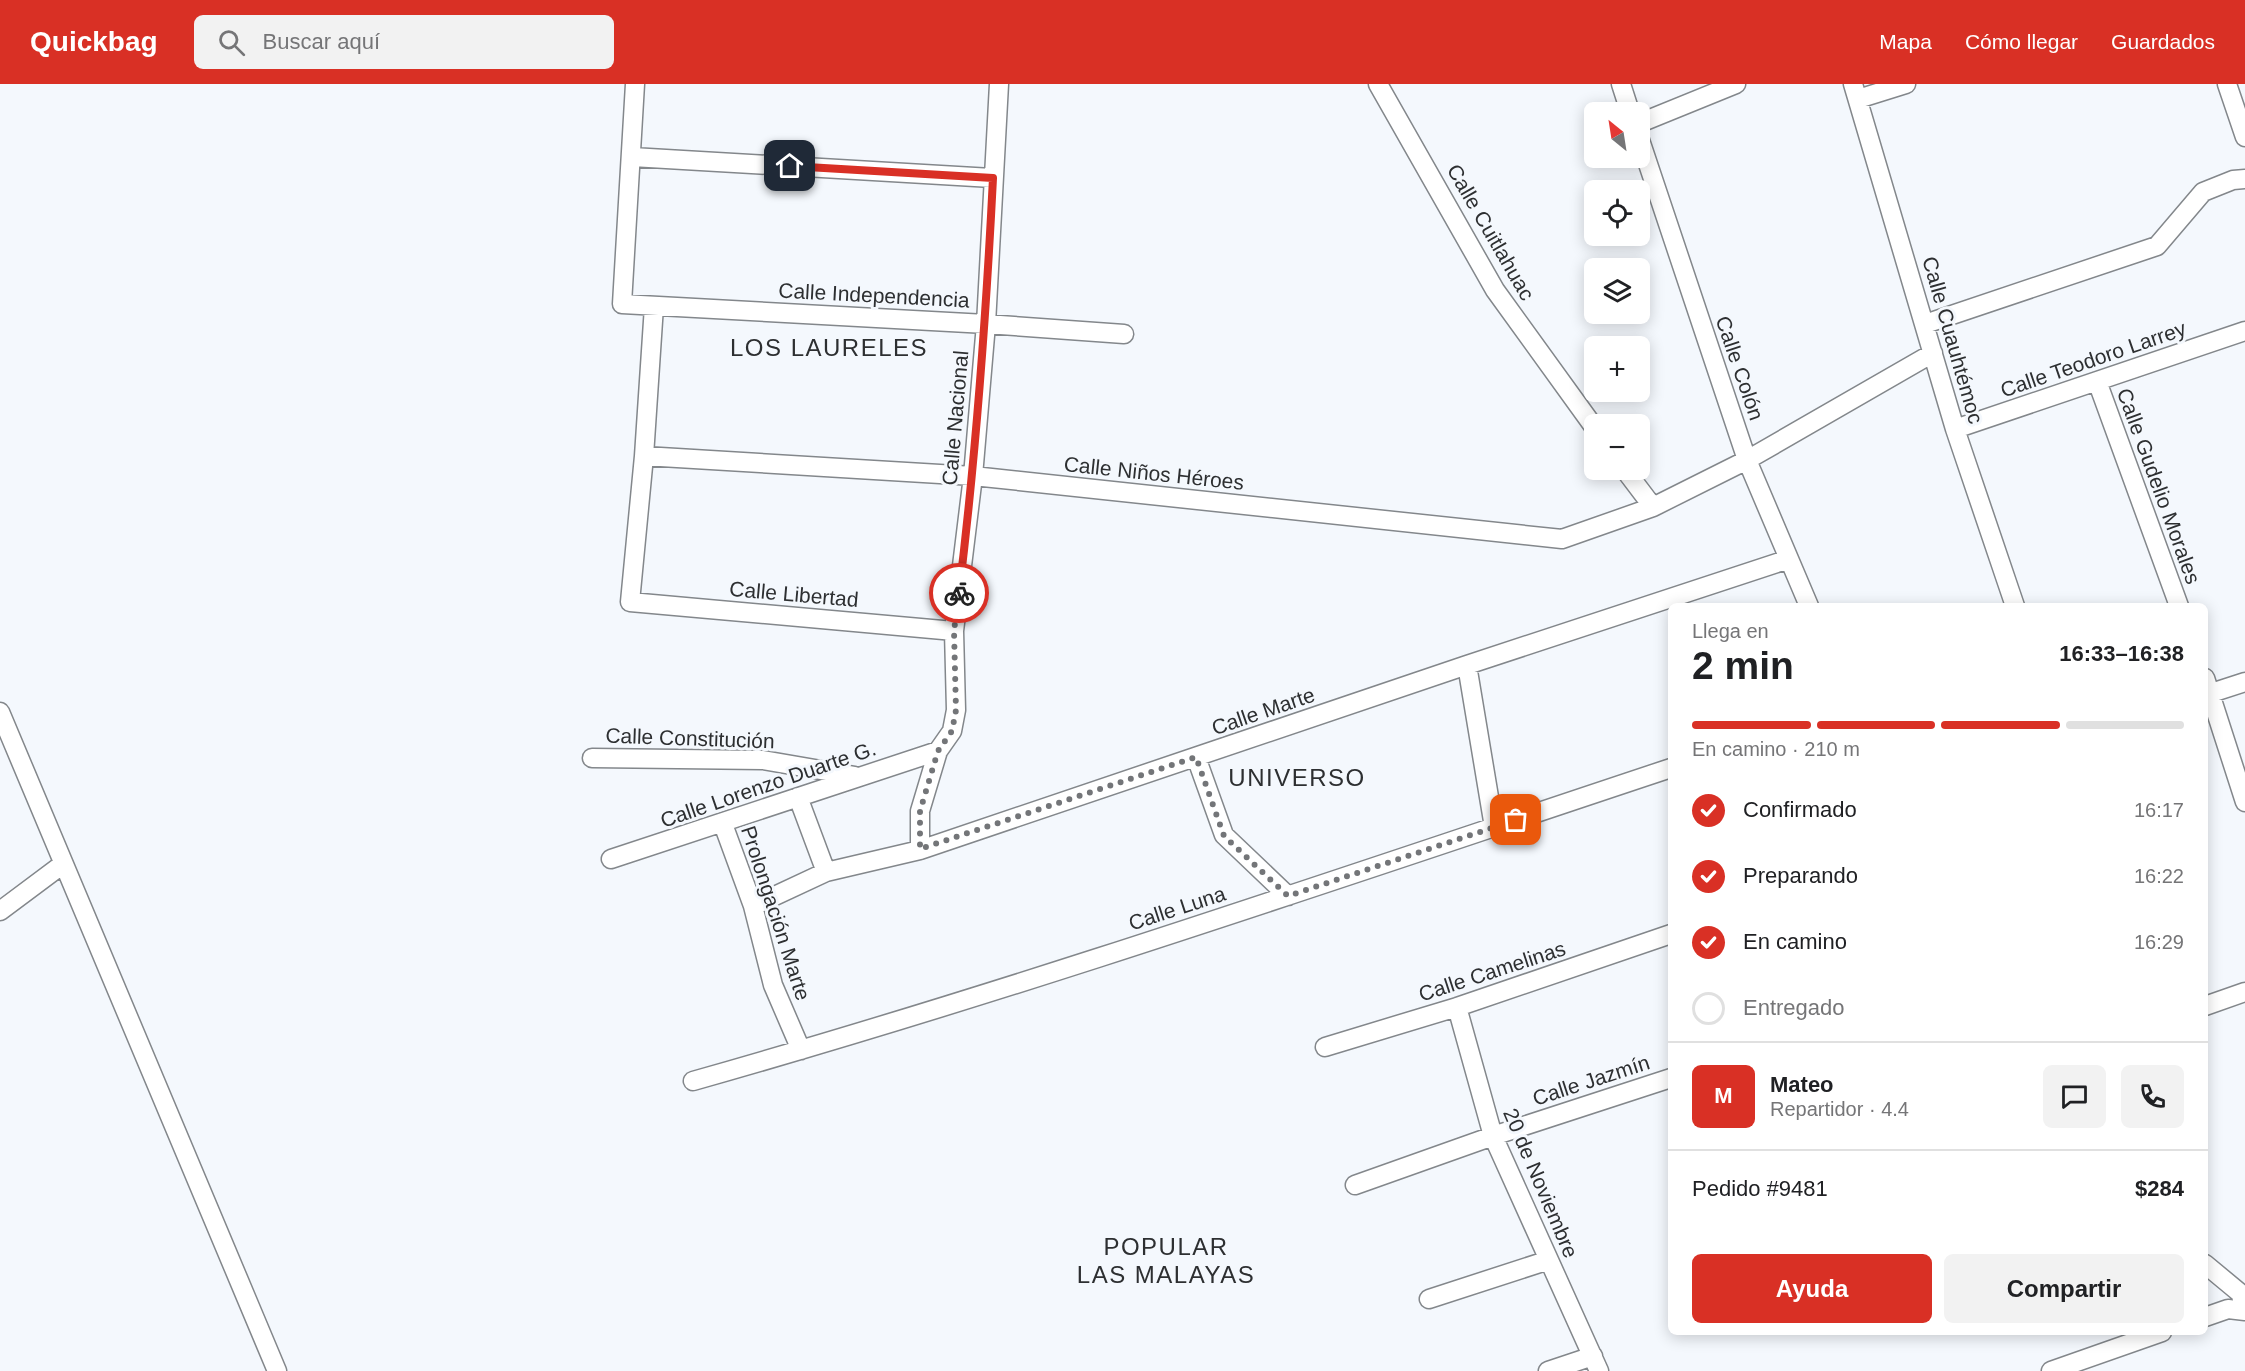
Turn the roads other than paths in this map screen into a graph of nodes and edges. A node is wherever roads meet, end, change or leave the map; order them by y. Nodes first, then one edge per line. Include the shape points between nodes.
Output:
1 (635, 84) edge
2 (999, 84) edge
3 (1378, 84) edge
4 (1621, 84) edge
5 (1737, 84) edge
6 (1906, 84) edge
7 (2227, 84) edge
8 (1856, 92) edge
9 (1627, 102) edge
10 (1650, 119) edge
11 (2245, 136) edge
12 (632, 157) junction
13 (1649, 168) edge
14 (993, 178) junction
15 (2245, 179) edge
16 (654, 306) junction
17 (986, 324) junction
18 (1925, 324) junction
19 (1124, 334) dead end
20 (2243, 337) edge
21 (1934, 353) junction
22 (2097, 381) junction
23 (1585, 414) edge
24 (1955, 429) junction
25 (644, 456) junction
26 (1747, 460) junction
27 (973, 476) junction
28 (1633, 480) edge
29 (1653, 507) junction
30 (1789, 559) junction
31 (1808, 603) edge
32 (2013, 603) edge
33 (2178, 603) edge
34 (954, 631) junction
35 (1467, 665) junction
36 (2245, 682) edge
37 (2208, 689) edge
38 (2208, 692) edge
39 (0, 712) edge
40 (938, 751) junction
41 (1196, 757) junction
42 (592, 758) dead end
43 (1668, 769) edge
44 (858, 777) junction
45 (798, 797) junction
46 (2245, 802) edge
47 (723, 824) junction
48 (1494, 827) junction
49 (920, 849) junction
50 (611, 859) dead end
51 (63, 864) junction
52 (826, 872) junction
53 (1288, 896) junction
54 (753, 906) junction
55 (0, 910) edge
56 (1668, 935) edge
57 (2245, 992) edge
58 (2208, 1005) edge
59 (1456, 1007) junction
60 (1325, 1047) dead end
61 (801, 1050) junction
62 (1668, 1079) edge
63 (693, 1081) dead end
64 (1493, 1136) junction
65 (1355, 1185) dead end
66 (1549, 1260) junction
67 (2208, 1267) edge
68 (1429, 1299) dead end
69 (2240, 1302) edge
70 (2208, 1316) edge
71 (2153, 1335) edge
72 (1596, 1364) edge
73 (277, 1371) edge
74 (1548, 1371) edge
75 (2051, 1371) edge

1 - 12 street
2 - 14 street, Calle Nacional
3 - 23 street, Calle Cuitlahuac via 1495,290
4 - 9 street
5 - 10 street
6 - 8 street
7 - 11 street
8 - 18 street, Calle Cuauhtémoc
12 - 14 street
12 - 16 street, Calle Independencia via 622,304
13 - 26 street, Calle Colón
14 - 17 street, Calle Nacional
15 - 18 street via 2203,192 2157,246
16 - 17 street, Calle Independencia
16 - 25 street
17 - 19 street, Calle Independencia
17 - 27 street, Calle Nacional
18 - 21 street, Calle Cuauhtémoc
20 - 22 street, Calle Teodoro Larrey
21 - 24 street, Calle Cuauhtémoc
21 - 26 street
22 - 24 street, Calle Teodoro Larrey
22 - 33 street, Calle Gudelio Morales
24 - 32 street, Calle Cuauhtémoc
25 - 27 street, Calle Niños Héroes
25 - 34 street, Calle Libertad via 630,602
26 - 29 street
26 - 30 street, Calle Colón
27 - 29 street, Calle Niños Héroes via 1562,539
27 - 34 street, Calle Nacional
28 - 29 street
30 - 31 street, Calle Colón
30 - 35 street, Calle Marte
34 - 40 street, Calle Nacional via 956,710 952,731
35 - 41 street, Calle Marte
35 - 48 street
36 - 37 street
38 - 46 street
39 - 51 street
40 - 44 street, Calle Lorenzo Duarte G.
40 - 49 street, Calle Nacional via 920,811
41 - 49 street, Calle Marte
41 - 53 street via 1224,836
42 - 44 street, Calle Constitución via 763,760
43 - 48 street, Calle Luna
44 - 45 street, Calle Lorenzo Duarte G.
45 - 47 street, Calle Lorenzo Duarte G.
45 - 52 street
47 - 50 street, Calle Lorenzo Duarte G.
47 - 54 street, Prolongación Marte
48 - 53 street, Calle Luna
49 - 52 street, Calle Marte
51 - 55 street
51 - 73 street
52 - 54 street, Calle Marte
53 - 61 street, Calle Luna
54 - 61 street, Prolongación Marte via 773,985
56 - 59 street, Calle Camelinas
57 - 58 street
59 - 60 street, Calle Camelinas
59 - 64 street, 20 de Noviembre
61 - 63 street, Calle Luna
62 - 64 street, Calle Jazmín
64 - 65 street, Calle Jazmín
64 - 66 street, 20 de Noviembre
66 - 68 street
66 - 72 street, 20 de Noviembre
67 - 69 street
69 - 70 street
71 - 75 street
72 - 74 street

